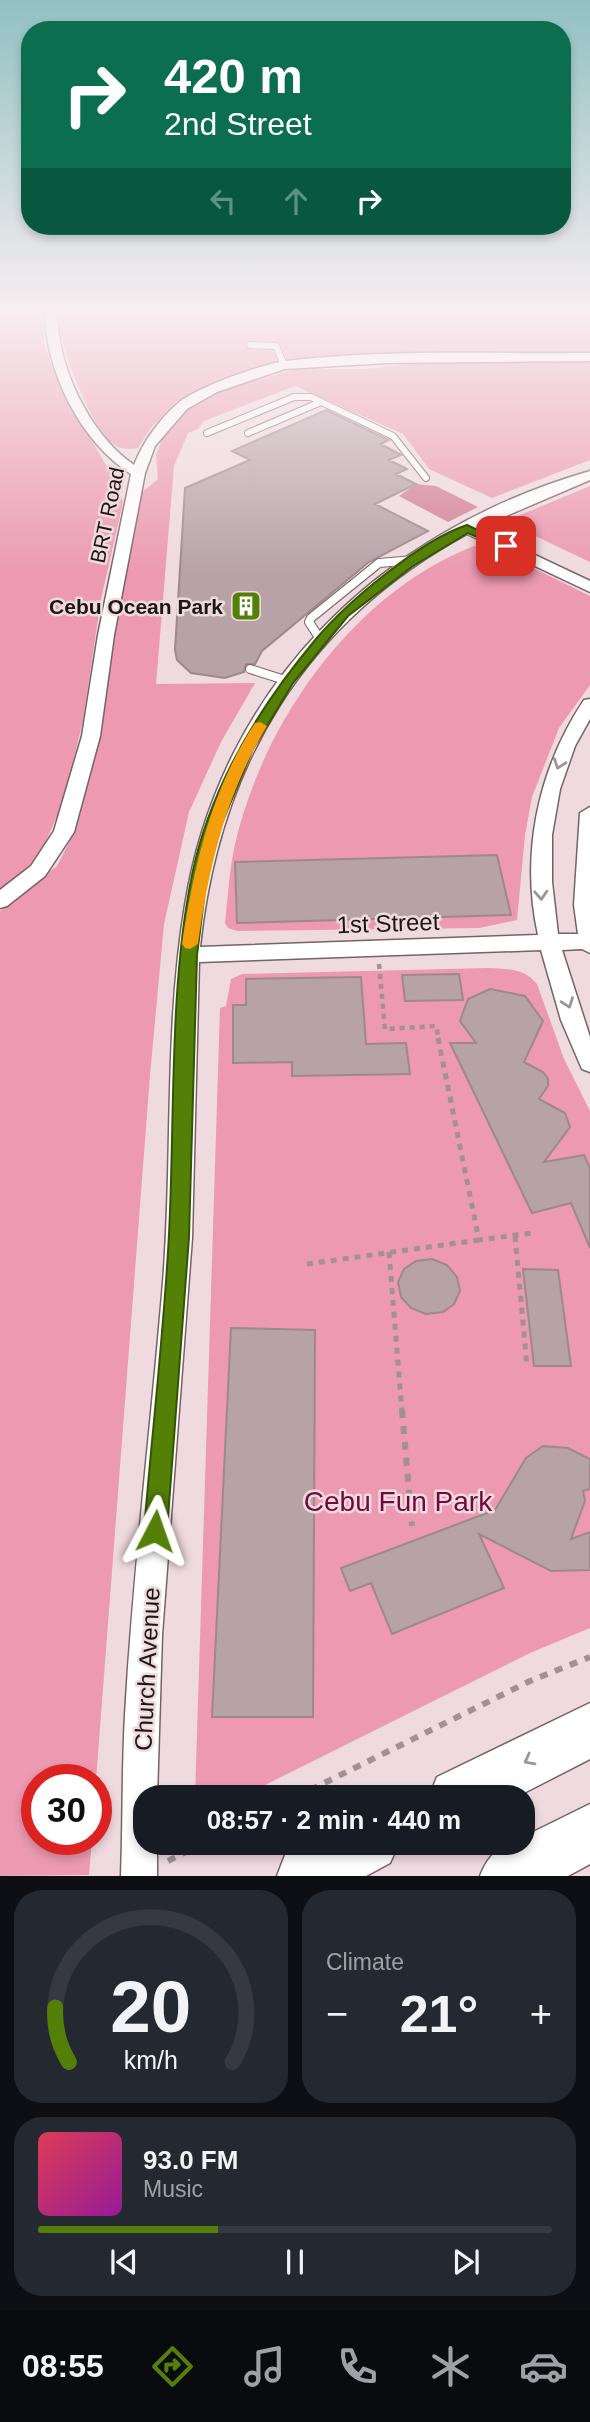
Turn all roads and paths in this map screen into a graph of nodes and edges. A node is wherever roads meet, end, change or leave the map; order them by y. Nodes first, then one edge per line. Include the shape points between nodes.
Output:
1 (77, 399) edge
2 (195, 399) edge
3 (290, 399) edge
4 (314, 399) edge
5 (321, 402) junction
6 (207, 433) dead end
7 (247, 433) dead end
8 (138, 473) junction
9 (590, 475) edge
10 (426, 478) dead end
11 (484, 520) junction
12 (467, 528) junction
13 (590, 572) edge
14 (590, 587) edge
15 (250, 669) dead end
16 (288, 681) junction
17 (590, 704) edge
18 (590, 813) edge
19 (0, 901) edge
20 (548, 943) junction
21 (589, 943) edge
22 (377, 950) junction
23 (189, 955) junction
24 (590, 1063) edge
25 (532, 1233) dead end
26 (515, 1236) junction
27 (479, 1240) junction
28 (389, 1252) junction
29 (307, 1264) dead end
30 (527, 1366) dead end
31 (412, 1525) dead end
32 (590, 1657) edge
33 (590, 1730) edge
34 (320, 1785) edge
35 (481, 1785) edge
36 (590, 1833) edge
37 (347, 1855) edge
38 (139, 1876) edge
39 (306, 1876) edge
40 (509, 1876) edge

1 - 8 street via 108,450
2 - 8 street, BRT Road via 182,406 149,445
3 - 6 lane
4 - 5 lane
5 - 7 lane
5 - 10 lane via 393,436
8 - 19 street, BRT Road via 91,736 69,817 57,846 38,871
9 - 11 street, Church Avenue
11 - 12 street, Church Avenue
11 - 13 street
12 - 14 street
12 - 16 street, Church Avenue via 367,593 320,639
15 - 16 lane
16 - 23 street, Church Avenue via 246,749 214,823 200,875
17 -> 20 street via 566,746 544,819 541,903
18 - 21 street via 584,905
20 - 21 street, 1st Street
20 - 22 street, 1st Street
20 -> 24 street
22 - 23 street, 1st Street
22 - 27 path via 385,1029 436,1026
23 - 38 street, Church Avenue via 179,1237 142,1694
25 - 26 path
26 - 27 path
26 - 30 path
27 - 28 path
28 - 29 path
28 - 31 path
32 - 34 path via 530,1681
33 -> 35 highway
36 - 40 highway
37 - 39 highway

